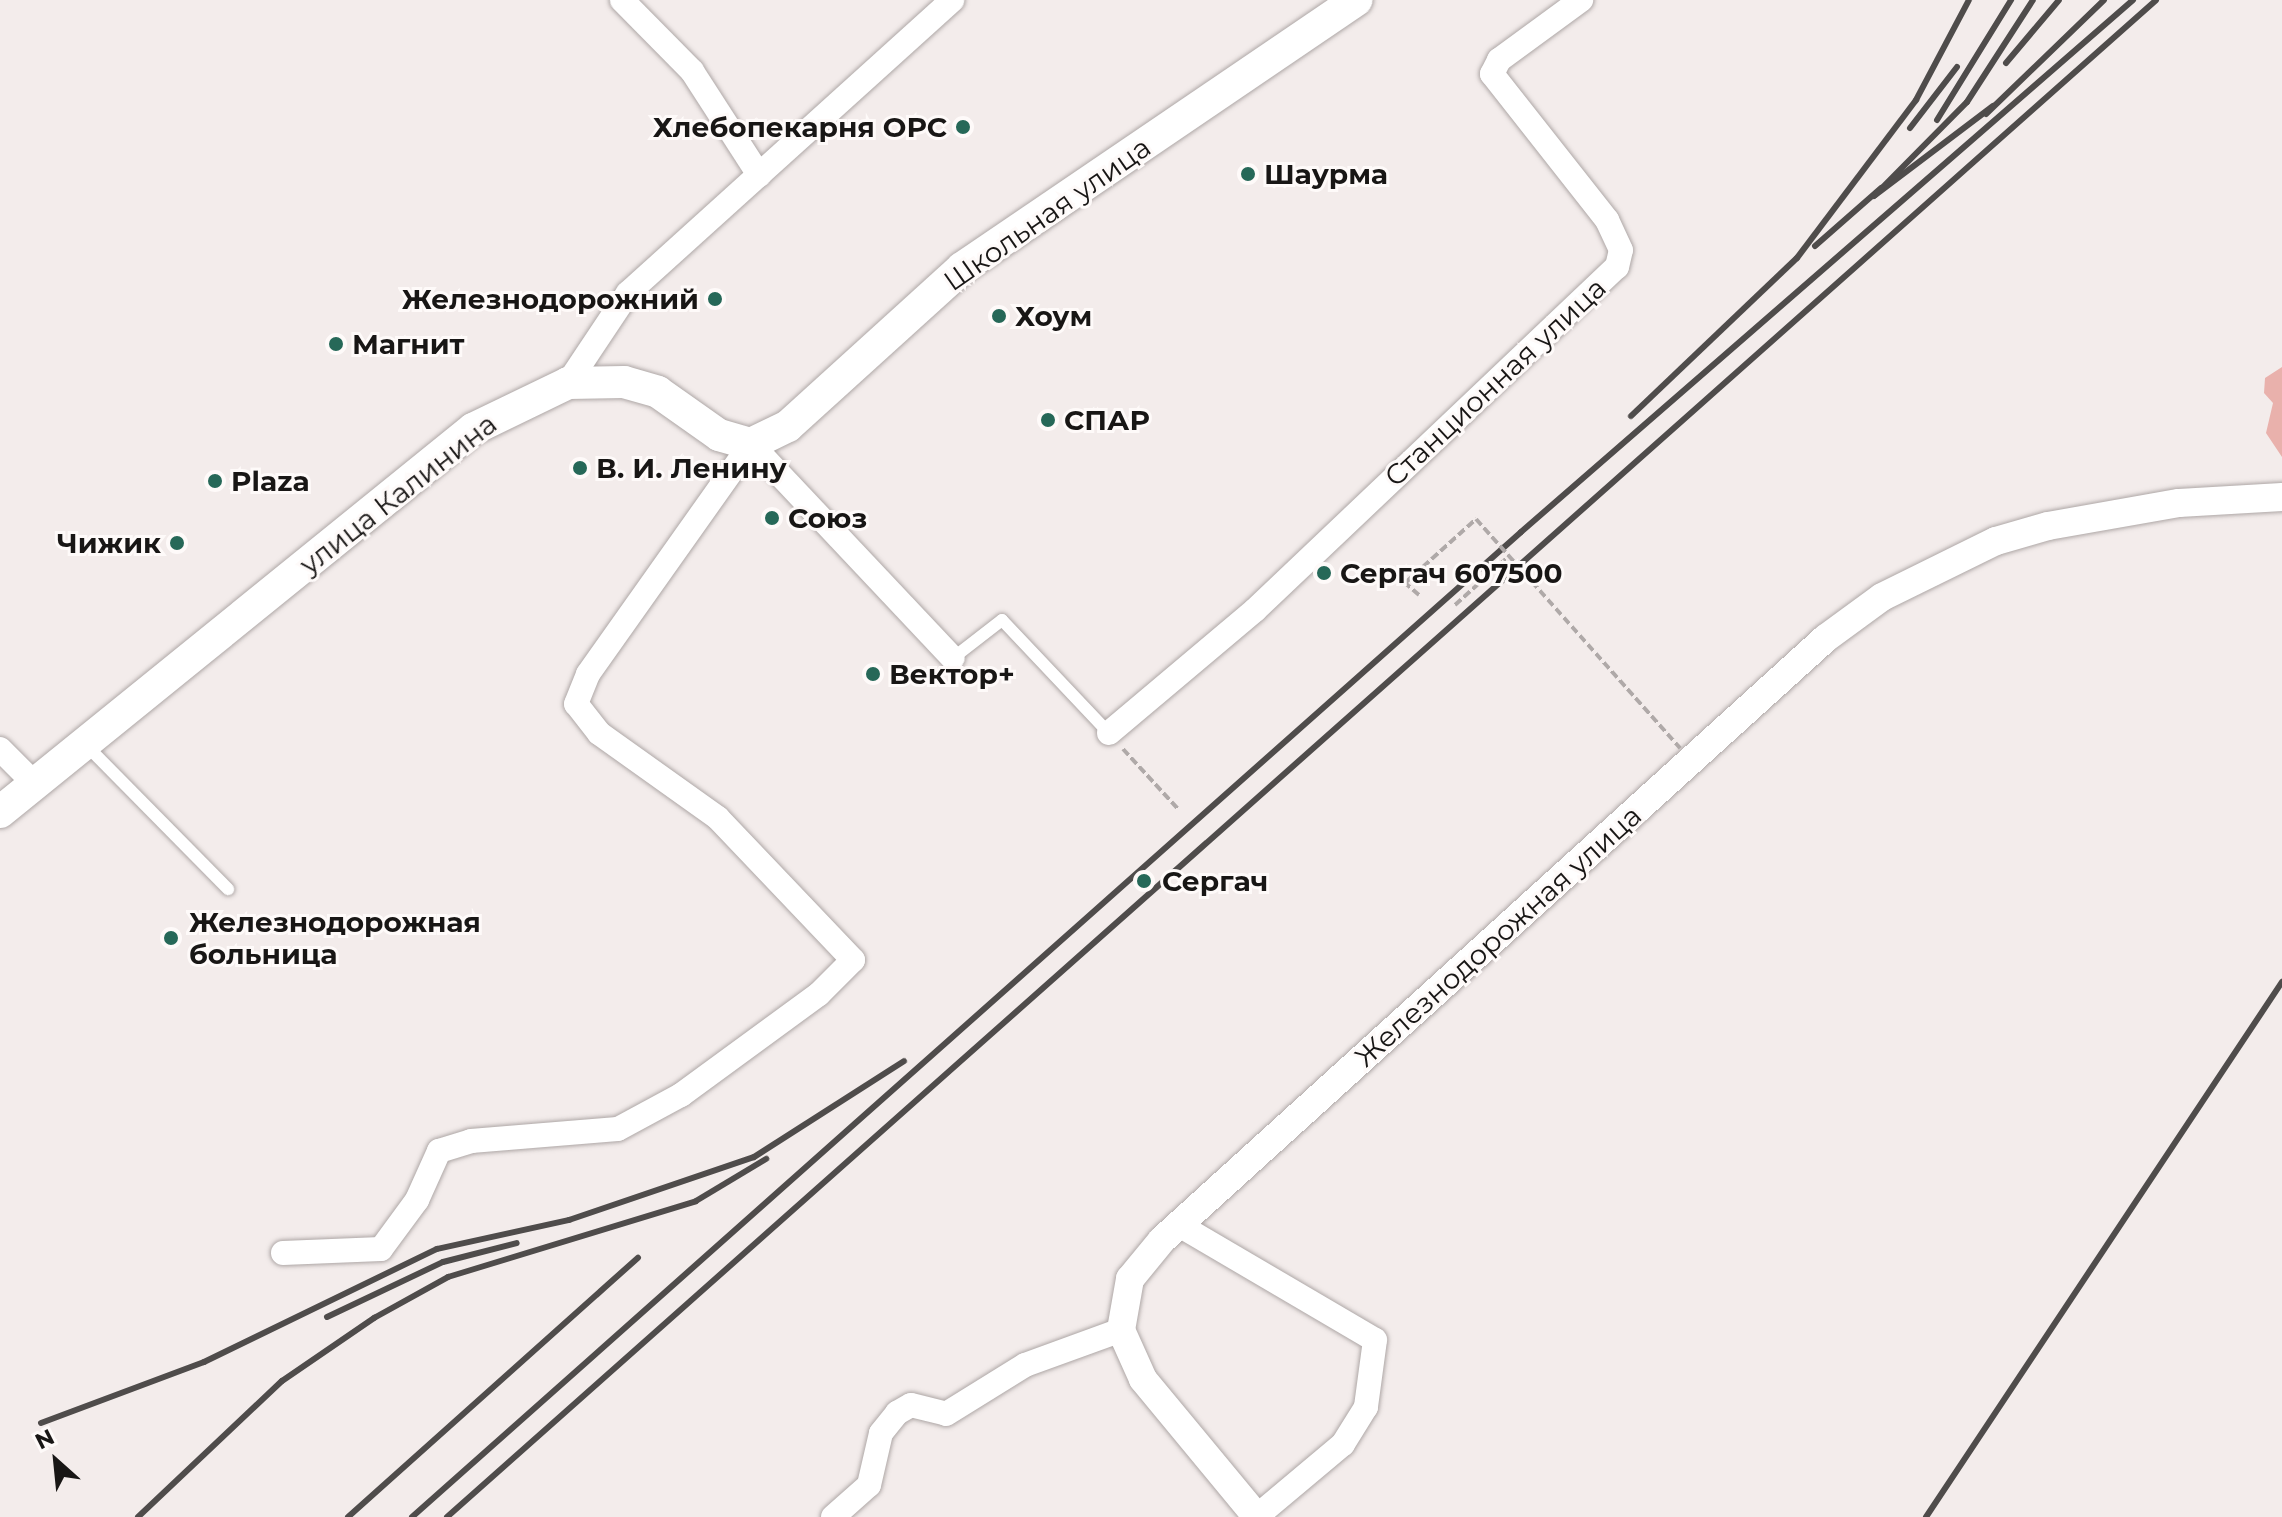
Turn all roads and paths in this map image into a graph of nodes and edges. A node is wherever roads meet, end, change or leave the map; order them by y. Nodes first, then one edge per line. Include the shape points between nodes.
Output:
1 (622, 0) edge
2 (1357, 0) edge
3 (1581, 0) edge
4 (950, 1) edge
5 (759, 175) junction
6 (568, 383) junction
7 (751, 444) junction
8 (2282, 497) edge
9 (1509, 556) junction
10 (1419, 595) dead end
11 (1455, 605) dead end
12 (953, 658) joint
13 (1109, 733) junction
14 (85, 744) junction
15 (1680, 748) dead end
16 (0, 749) edge
17 (35, 784) junction
18 (1178, 809) dead end
19 (0, 812) edge
20 (228, 889) dead end
21 (1179, 1225) junction
22 (283, 1253) dead end
23 (1121, 1330) junction
24 (833, 1517) edge
25 (1256, 1517) edge

1 - 5 street via 692,71
2 - 7 main road, Школьная улица via 962,268 788,426
3 - 13 street, Станционная улица via 1499,60 1492,74 1607,220 1621,250 1617,267 1255,610
4 - 5 street
5 - 6 street via 628,293
6 - 7 main road via 624,382 658,392 719,435
6 - 14 main road, улица Калинина via 473,429
7 - 12 street
7 - 22 street via 588,674 576,704 599,733 718,818 853,960 819,994 681,1095 618,1129 471,1141 439,1151 417,1200 381,1249
8 - 21 street, Железнодорожная улица via 2179,503 2048,526 1996,541 1882,597 1826,638
9 - 10 path, bridge via 1476,519 1405,583
9 - 11 path
9 - 15 path, bridge
12 - 13 lane via 1002,620
13 - 18 path
14 - 17 main road, улица Калинина
14 - 20 lane
16 - 17 street
17 - 19 main road, улица Калинина
21 - 23 street, Железнодорожная улица via 1130,1279
21 - 25 street via 1375,1340 1366,1407 1343,1444
23 - 24 street via 1025,1365 946,1414 911,1405 897,1413 881,1433 869,1485
23 - 25 street via 1143,1379

